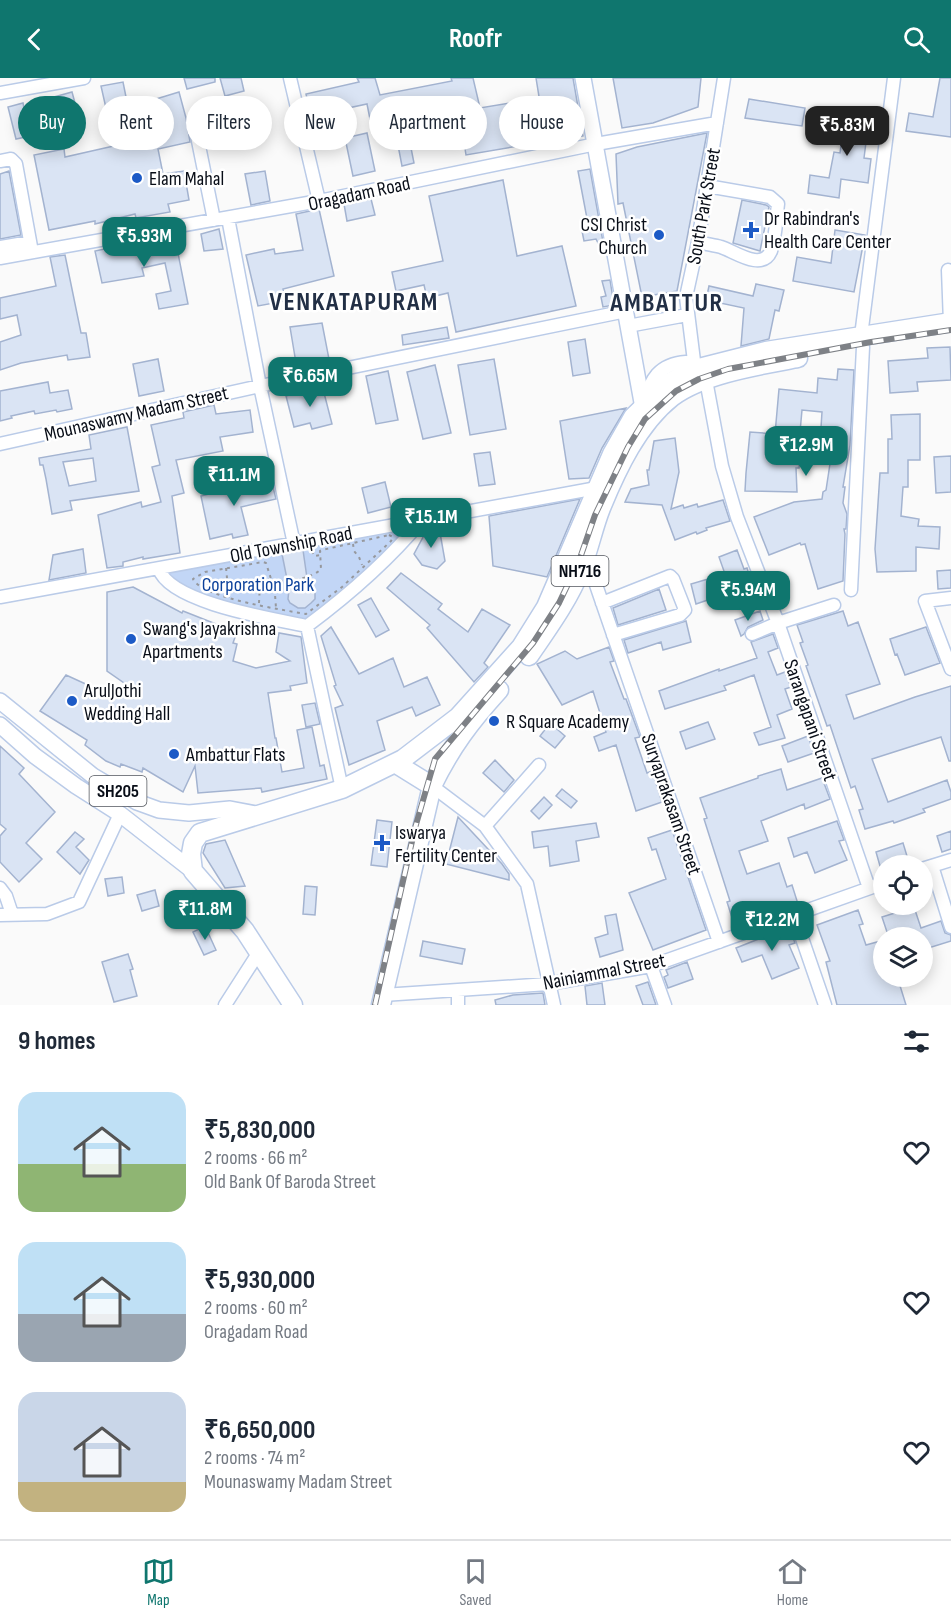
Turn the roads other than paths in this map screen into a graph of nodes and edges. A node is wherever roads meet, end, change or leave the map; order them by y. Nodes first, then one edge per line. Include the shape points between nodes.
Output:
1 (84, 78) edge
2 (290, 78) edge
3 (583, 78) edge
4 (724, 78) edge
5 (894, 78) edge
6 (0, 93) edge
7 (717, 123) junction
8 (596, 144) junction
9 (200, 150) edge
10 (0, 161) edge
11 (707, 186) junction
12 (318, 201) junction
13 (228, 218) junction
14 (214, 220) junction
15 (698, 242) junction
16 (31, 247) junction
17 (0, 248) edge
18 (0, 258) edge
19 (948, 270) dead end
20 (687, 315) junction
21 (627, 318) junction
22 (951, 326) edge
23 (862, 342) junction
24 (701, 375) junction
25 (260, 386) junction
26 (643, 408) junction
27 (0, 444) edge
28 (597, 488) junction
29 (422, 520) junction
30 (294, 544) junction
31 (159, 569) junction
32 (581, 570) junction
33 (851, 590) dead end
34 (0, 597) edge
35 (951, 598) edge
36 (602, 603) junction
37 (834, 606) dead end
38 (778, 623) junction
39 (307, 626) junction
40 (752, 634) dead end
41 (614, 635) junction
42 (951, 669) edge
43 (0, 701) edge
44 (0, 725) edge
45 (395, 763) junction
46 (539, 765) dead end
47 (432, 786) junction
48 (342, 789) junction
49 (120, 814) junction
50 (262, 815) junction
51 (485, 826) junction
52 (951, 860) edge
53 (933, 866) edge
54 (193, 871) junction
55 (933, 883) edge
56 (873, 887) edge
57 (0, 888) edge
58 (869, 888) junction
59 (6, 914) edge
60 (794, 915) junction
61 (951, 927) edge
62 (719, 942) junction
63 (259, 952) junction
64 (651, 966) junction
65 (548, 984) junction
66 (458, 991) junction
67 (382, 1000) edge
68 (225, 1005) edge
69 (293, 1005) edge
70 (459, 1005) edge
71 (554, 1005) edge
72 (665, 1005) edge
73 (825, 1005) edge

1 - 6 street
2 - 12 street
3 - 8 main road
4 - 7 street, South Park Street
5 - 23 street
7 - 8 street, Oragadam Road
7 - 11 street, South Park Street
8 - 12 street, Oragadam Road
8 - 21 main road
9 - 14 street
10 - 16 street via 10,159 16,164
11 - 15 street, South Park Street
11 - 15 street via 770,197 778,204 776,221 771,250 760,259
12 - 13 street, Oragadam Road
13 - 14 street, Oragadam Road
13 - 25 street
14 - 16 street, Oragadam Road
15 - 20 street, South Park Street via 686,297
16 - 17 street
16 - 18 street, Oragadam Road
19 - 22 street
20 - 21 street, Mounaswamy Madam Street
20 - 24 street, South Park Street
21 - 25 street, Mounaswamy Madam Street
21 - 26 main road
22 - 23 highway, NH716
23 - 24 highway, NH716 via 766,351
23 - 33 street
24 - 26 highway, NH716 via 668,382
24 - 32 highway, NH716 via 646,422 601,508
24 - 38 street, Sarangapani Street via 737,517
25 - 27 street, Mounaswamy Madam Street
25 - 30 street
26 - 28 highway, NH716 via 633,417
28 - 29 street, Old Township Road
28 - 45 highway, NH716 via 546,607 521,647 458,717
29 - 30 street, Old Township Road
29 - 39 street via 367,579
30 - 31 street, Old Township Road
31 - 34 street, Old Township Road
31 - 39 street via 168,584 183,592 245,613
32 - 36 street, Suryaprakasam Street via 595,582
32 - 47 highway, NH716 via 557,615 528,657 466,728
35 - 42 street via 925,601
36 - 41 street, Suryaprakasam Street
36 - 41 street via 670,576 684,607 680,615
37 - 38 street
38 - 40 street
38 - 58 street, Sarangapani Street
39 - 48 street
41 - 62 street, Suryaprakasam Street
43 - 50 main road, SH205 via 93,776 136,802 159,810 189,813 230,809
44 - 49 main road, SH205 via 35,756
45 - 47 highway
45 - 48 highway, NH716
46 - 51 street
47 - 51 street
47 - 67 highway, NH716
48 - 50 highway, NH716
49 - 54 main road, SH205
49 - 59 street via 79,902 47,914
50 - 54 highway, NH716 via 200,833 190,854
51 - 65 street via 527,884
52 - 53 street
54 - 63 highway
55 - 61 street
56 - 58 street, Nainiammal Street
57 - 59 street via 6,896
58 - 60 street, Nainiammal Street
60 - 62 street, Nainiammal Street
60 - 73 street
62 - 64 street, Nainiammal Street
63 - 68 street
63 - 69 highway
64 - 65 street, Nainiammal Street
64 - 72 street
65 - 66 street, Nainiammal Street
65 - 71 street
66 - 67 street, Nainiammal Street
66 - 70 street

